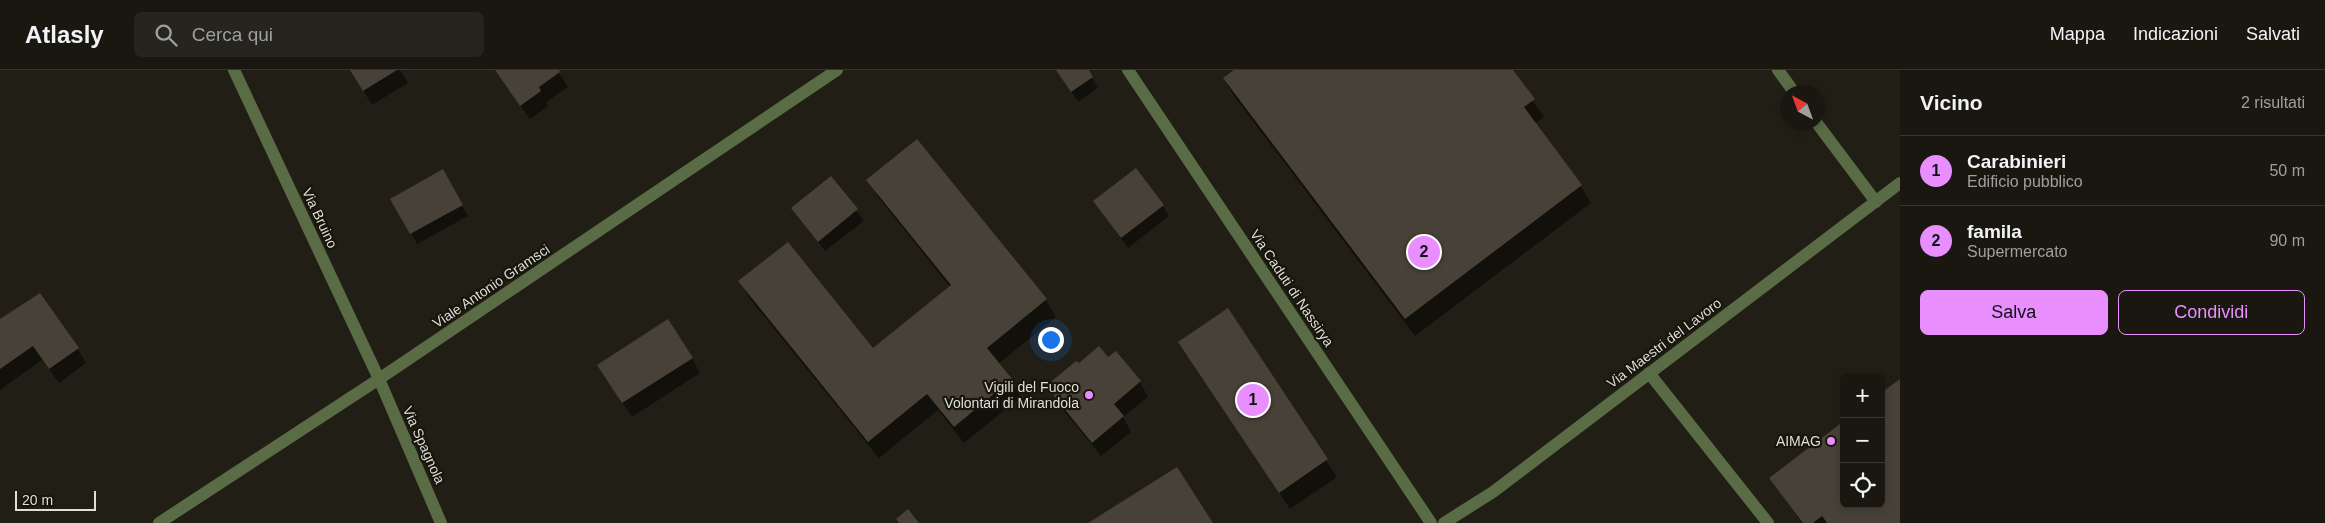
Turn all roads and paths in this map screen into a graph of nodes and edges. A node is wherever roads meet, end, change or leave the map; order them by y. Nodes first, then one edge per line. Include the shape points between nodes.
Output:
1 (234, 70) edge
2 (837, 70) edge
3 (1128, 70) edge
4 (1778, 70) edge
5 (1789, 85) edge
6 (1822, 130) edge
7 (1900, 184) edge
8 (1876, 202) junction
9 (1649, 373) junction
10 (379, 380) junction
11 (159, 523) edge
12 (442, 523) edge
13 (1431, 523) edge
14 (1444, 523) edge
15 (1768, 523) edge

1 - 10 street, Via Bruino
2 - 10 street, Viale Antonio Gramsci
3 - 13 street, Via Caduti di Nassirya
4 - 5 street
6 - 8 street
7 - 8 street, Via Maestri del Lavoro
8 - 9 street, Via Maestri del Lavoro
9 - 14 street, Via Maestri del Lavoro via 1492,492
9 - 15 street
10 - 11 street, Viale Antonio Gramsci
10 - 12 street, Via Spagnola

